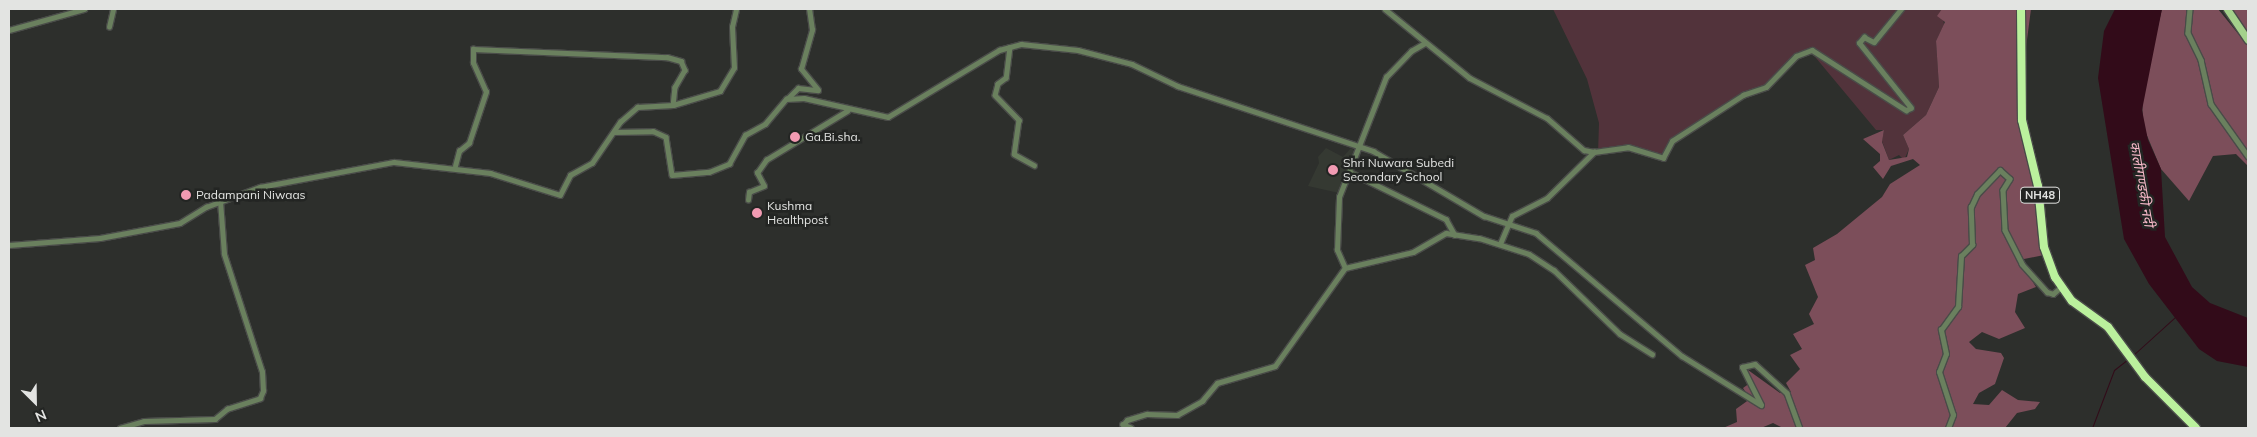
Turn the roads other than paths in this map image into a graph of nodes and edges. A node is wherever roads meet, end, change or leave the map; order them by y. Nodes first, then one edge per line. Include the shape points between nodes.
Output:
1 (84, 9) edge
2 (112, 9) edge
3 (736, 9) edge
4 (810, 9) edge
5 (1385, 9) edge
6 (1901, 9) edge
7 (2021, 9) edge
8 (2190, 9) edge
9 (2226, 9) edge
10 (109, 27) dead end
11 (9, 30) edge
12 (2248, 40) edge
13 (1425, 43) junction
14 (1010, 47) junction
15 (786, 99) junction
16 (673, 105) junction
17 (848, 110) junction
18 (614, 132) junction
19 (1359, 147) junction
20 (1594, 152) junction
21 (2248, 156) edge
22 (1034, 165) dead end
23 (455, 166) junction
24 (1352, 173) junction
25 (748, 200) dead end
26 (220, 201) junction
27 (1505, 224) junction
28 (1455, 235) junction
29 (1500, 244) junction
30 (9, 245) edge
31 (1346, 268) junction
32 (2060, 288) junction
33 (1652, 354) dead end
34 (120, 428) edge
35 (1131, 428) edge
36 (1800, 428) edge
37 (1948, 428) edge
38 (2196, 428) edge

1 - 11 street
2 - 10 street
3 - 16 street via 729,79 720,91
4 - 15 street via 812,30 801,68 818,90 798,88
5 - 13 street
6 - 20 street via 1874,42 1864,37 1859,43 1911,108 1906,110 1812,50 1796,56 1766,87 1743,95 1672,141 1663,158 1628,147
7 - 32 highway, NH48 via 2022,120 2038,186 2044,247
8 - 21 street via 2188,33 2201,60 2211,104
9 - 12 main road
13 - 19 street via 1391,69
13 - 20 street via 1470,78 1547,118 1584,150
14 - 17 street via 983,58 957,79 888,117
14 - 19 street via 1050,46 1132,64 1178,86
14 - 22 street via 1006,78 998,84 996,95 1019,120 1014,154
15 - 17 street via 804,98
15 - 18 street via 765,124 745,135 729,164 709,172 672,175 666,137 653,131
16 - 18 street via 637,107
16 - 23 street via 685,70 681,61 667,57 473,49 473,63 486,92 469,143 459,151
17 - 25 street via 766,160 757,173 764,186 749,192
18 - 23 street via 592,163 570,175 564,192 557,196
19 - 24 street
19 - 27 street
20 - 27 street via 1547,198
23 - 26 street via 394,162 336,170
24 - 28 street via 1446,219
24 - 31 street via 1336,211 1337,250
26 - 30 street via 180,223 100,238
26 - 34 street via 224,254 262,372 260,398 227,409 215,419 149,421
27 - 29 street
27 - 36 street via 1536,233 1639,322 1740,396 1764,403 1742,367 1754,364 1787,393
28 - 29 street
28 - 31 street via 1446,233 1413,252
29 - 33 street via 1554,270 1620,334
31 - 35 street via 1275,366 1217,383 1202,401 1177,415 1147,414 1127,420 1123,426
32 - 37 street via 2053,294 2046,292 2022,264 2005,230 2003,190 2010,179 2000,170 1977,194 1971,207 1972,244 1962,256 1958,307 1941,330 1946,354 1939,372 1953,415
32 - 38 highway, NH48 via 2108,327 2139,369

